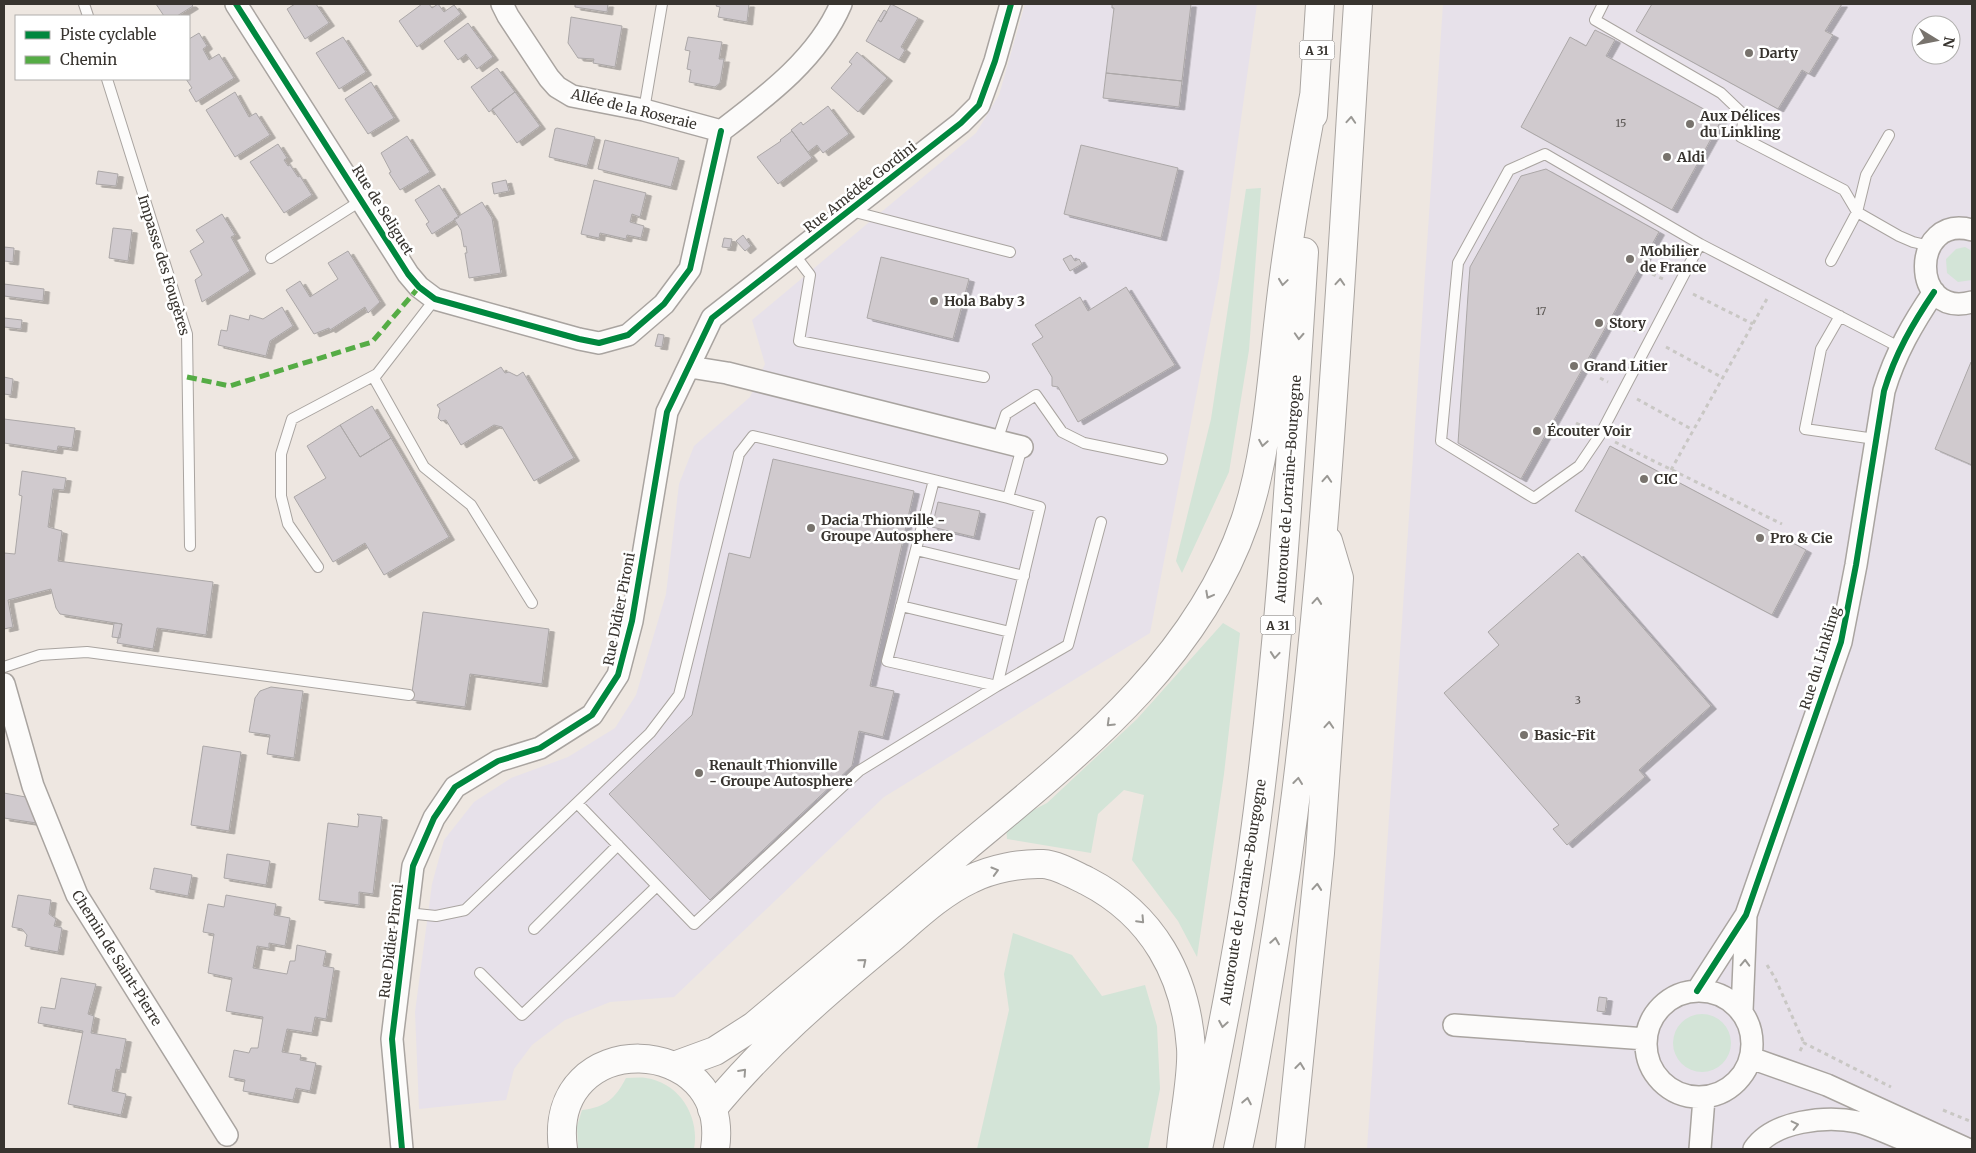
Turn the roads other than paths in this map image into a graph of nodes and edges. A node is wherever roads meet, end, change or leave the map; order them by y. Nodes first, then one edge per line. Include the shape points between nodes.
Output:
1 (236, 4) edge
2 (502, 4) edge
3 (662, 4) edge
4 (841, 4) edge
5 (1011, 4) edge
6 (1320, 4) edge
7 (1358, 4) edge
8 (1603, 4) edge
9 (108, 80) edge
10 (1314, 96) junction
11 (644, 110) junction
12 (721, 131) junction
13 (1889, 135) dead end
14 (362, 200) junction
15 (850, 210) junction
16 (1857, 212) junction
17 (1971, 225) edge
18 (1700, 244) junction
19 (1930, 246) junction
20 (1010, 252) dead end
21 (794, 254) junction
22 (272, 258) dead end
23 (1832, 261) dead end
24 (1934, 292) junction
25 (435, 299) junction
26 (1972, 302) edge
27 (1840, 316) junction
28 (1901, 348) junction
29 (690, 367) junction
30 (377, 374) junction
31 (984, 377) dead end
32 (1875, 439) junction
33 (997, 441) junction
34 (1022, 447) joint
35 (1162, 459) dead end
36 (934, 480) junction
37 (1008, 498) junction
38 (1101, 522) dead end
39 (1324, 528) junction
40 (190, 546) dead end
41 (916, 550) junction
42 (318, 567) dead end
43 (1024, 576) junction
44 (532, 602) dead end
45 (901, 606) junction
46 (1010, 632) junction
47 (4, 667) edge
48 (4, 684) edge
49 (997, 686) junction
50 (409, 695) dead end
51 (10, 733) edge
52 (577, 803) junction
53 (618, 845) junction
54 (657, 886) junction
55 (407, 913) junction
56 (1746, 915) junction
57 (534, 929) dead end
58 (480, 973) dead end
59 (1696, 990) junction
60 (1742, 1011) junction
61 (1454, 1025) dead end
62 (1646, 1039) junction
63 (1751, 1058) junction
64 (674, 1066) junction
65 (1704, 1098) junction
66 (712, 1109) junction
67 (227, 1135) dead end
68 (402, 1149) edge
69 (563, 1149) edge
70 (715, 1149) edge
71 (1181, 1149) edge
72 (1198, 1149) edge
73 (1238, 1149) edge
74 (1290, 1149) edge
75 (1700, 1149) edge
76 (1754, 1149) edge
77 (1938, 1149) edge
78 (1967, 1149) edge

1 - 14 street, Rue de Seliguet
2 - 11 street, Allée de la Roseraie via 557,87 572,96
3 - 11 lane
4 - 12 street via 805,59 760,102
5 - 15 street, Rue Amédée Gordini via 979,105 961,123
6 - 10 main road, Autoroute de Lorraine-Bourgogne / A 31
39 -> 7 main road, A 31
8 - 16 lane via 1595,20 1722,93 1744,116 1741,137 1844,190
9 - 40 lane, Impasse des Fougères via 187,334
10 -> 64 main road via 1294,205 1272,395 1253,494 1227,561 1188,632 1130,703 1056,772 754,1026 715,1051
10 -> 72 main road, Autoroute de Lorraine-Bourgogne / A 31 via 1296,394 1271,693 1252,855
11 - 12 street, Allée de la Roseraie
12 - 25 street, Rue de Seliguet via 690,269 664,304 628,335 599,343
13 - 16 lane via 1866,176
14 - 22 lane
14 - 25 street, Rue de Seliguet via 408,274
15 - 20 lane
15 - 21 street, Rue Amédée Gordini
16 - 19 lane via 1899,236
16 - 23 lane
17 - 19 street via 1947,231
18 - 18 lane via 1600,435 1579,466 1534,498 1441,441 1458,263 1509,170 1545,154
18 - 27 lane
19 - 24 street via 1924,270
21 - 29 street, Rue Amédée Gordini via 712,318
21 - 31 lane via 810,275 799,341
24 - 26 street via 1954,304
24 - 28 street, Rue du Linkling via 1911,325
25 - 30 lane
27 - 28 lane
27 - 32 lane via 1821,349 1805,429
28 - 32 street, Rue du Linkling via 1890,370
29 - 33 street via 727,373
29 - 55 street, Rue Didier Pironi via 667,412 632,621 618,675 592,715 540,748 498,760 455,787 434,818 413,866
30 - 42 lane via 292,419 281,454 281,496 288,524
30 - 44 lane via 374,378 424,467 471,505
32 - 56 street, Rue du Linkling via 1841,642
33 - 34 street
33 - 35 lane via 1006,414 1036,395 1062,432 1084,443
34 - 37 lane
36 - 37 lane
36 - 41 lane
36 - 52 lane via 753,436 739,454 679,695 650,733
37 - 43 lane via 1040,507
38 - 49 lane via 1068,645
73 -> 39 main road, A 31 via 1293,826
74 -> 39 main road via 1320,854 1339,578
41 - 43 lane
41 - 45 lane
43 - 46 lane
45 - 46 lane
45 - 49 lane via 887,661
46 - 49 lane
47 - 50 lane via 40,655 87,652
48 - 51 street, Chemin de Saint-Pierre
49 - 54 lane via 859,770 694,924
51 - 67 street, Chemin de Saint-Pierre via 77,895
52 - 53 lane
52 - 55 lane via 465,910 436,916
53 - 54 lane
53 - 57 lane
54 - 58 lane via 522,1015
55 - 68 street, Rue Didier Pironi via 392,1039
56 - 59 street, Rue du Linkling
60 -> 56 street, Rue du Linkling
59 - 60 street via 1714,992
59 - 62 street via 1682,993 1662,1006 1650,1024
60 - 63 street via 1750,1026
61 - 62 street
62 - 65 street via 1647,1055 1661,1082 1688,1097
63 - 65 street via 1733,1086
63 - 78 street via 1826,1085
64 - 66 main road via 703,1091
64 - 69 main road via 650,1058 624,1058 599,1068 579,1084 566,1107 560,1132
65 - 75 street
66 - 70 main road via 716,1128
66 -> 71 main road via 744,1069 806,1010 941,897 972,878 1007,868 1044,864 1102,889 1130,909 1148,928 1171,967 1182,994 1191,1050
76 -> 77 street via 1782,1128 1814,1121 1840,1120 1873,1126

